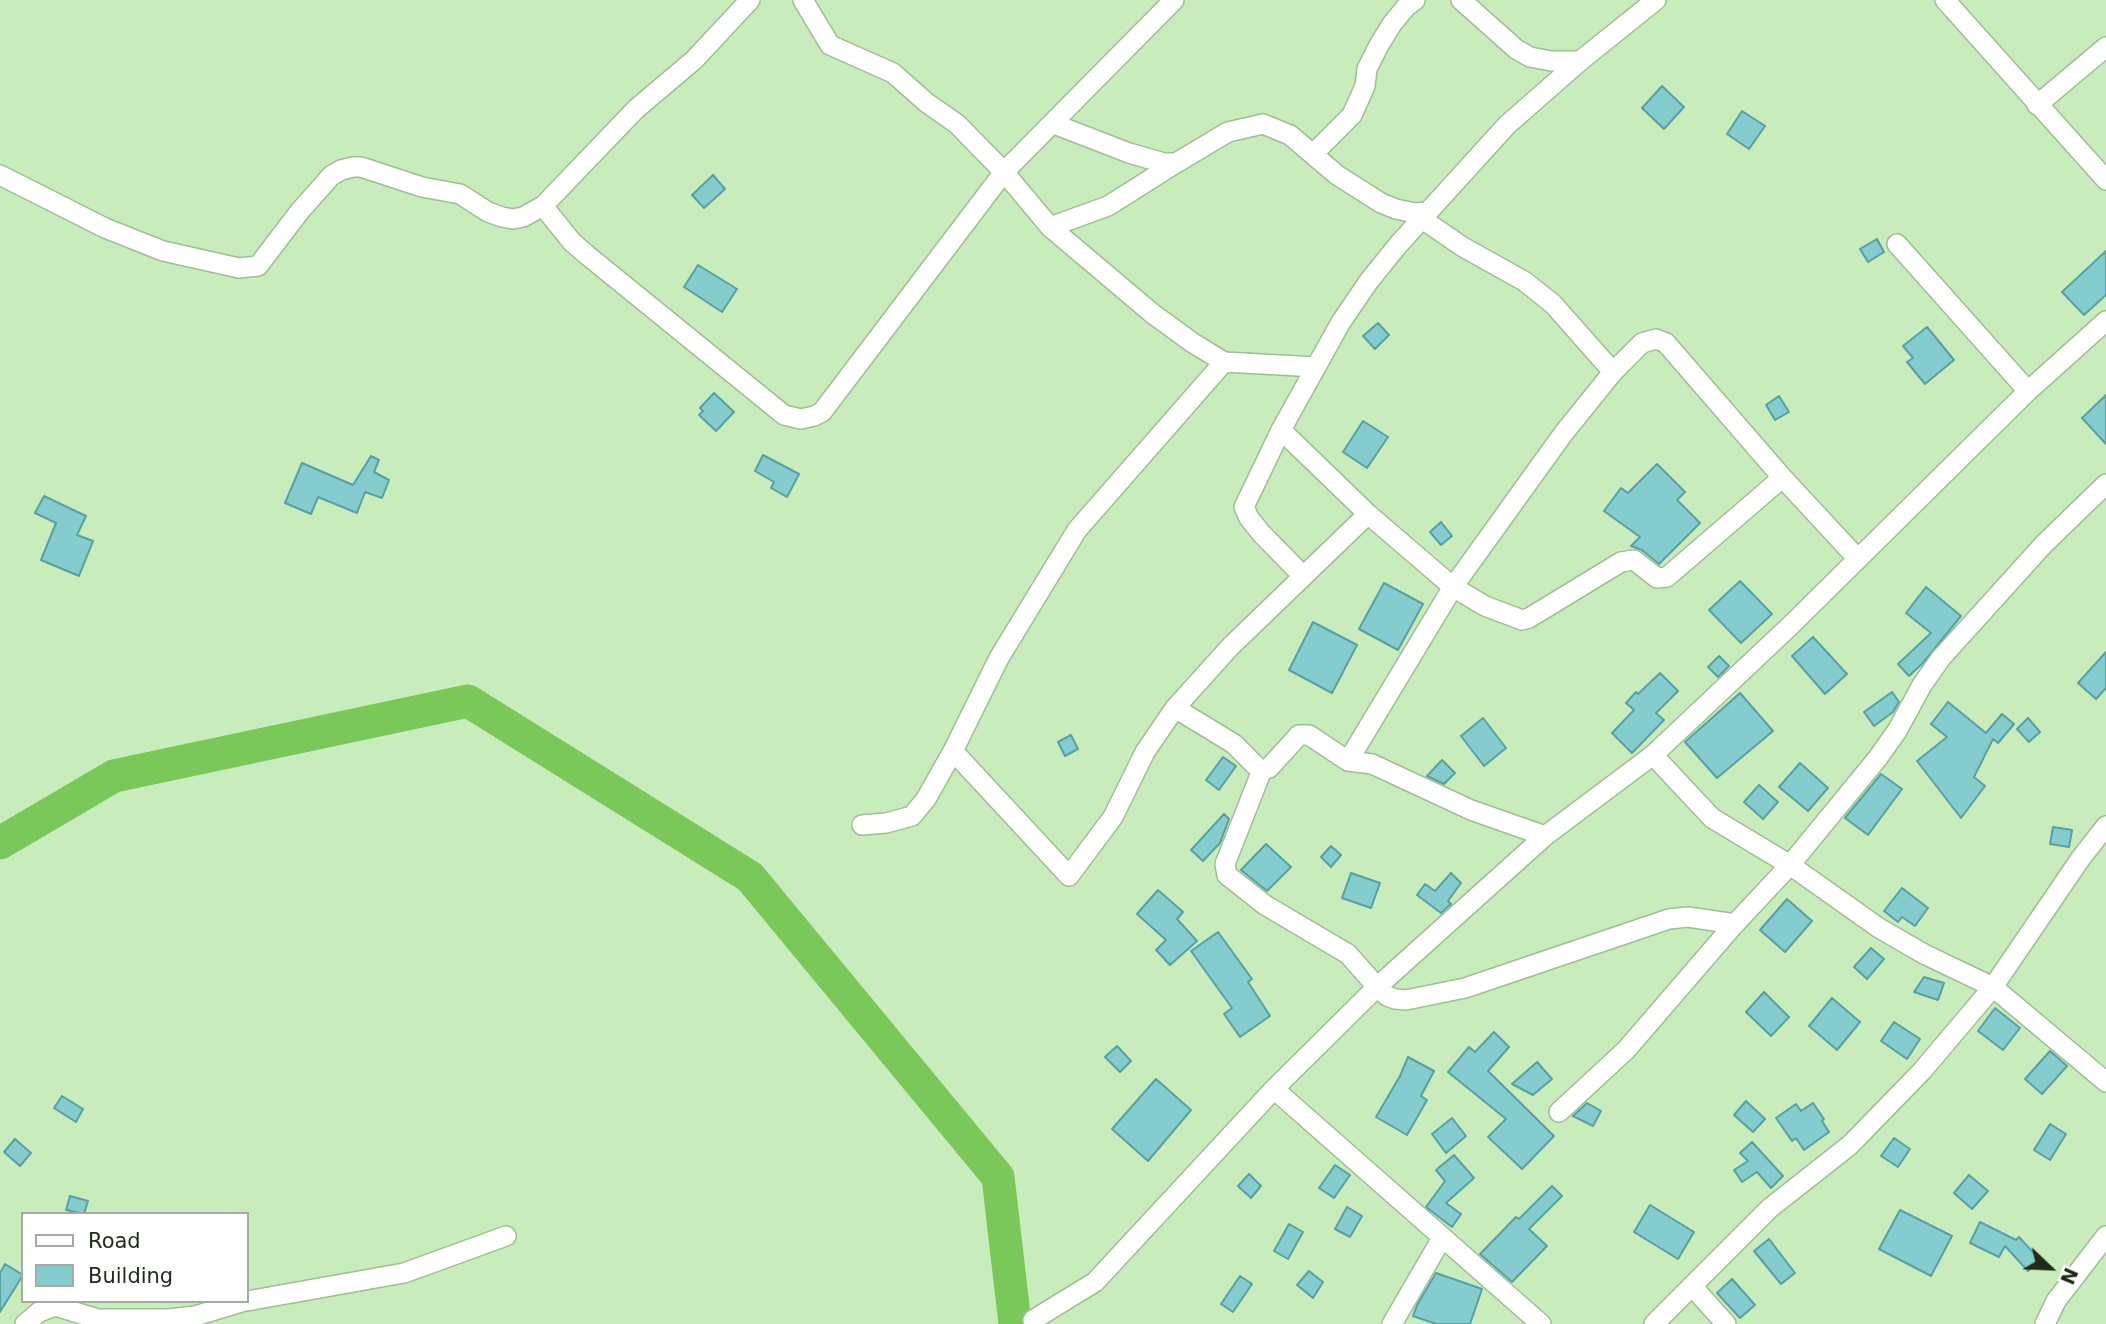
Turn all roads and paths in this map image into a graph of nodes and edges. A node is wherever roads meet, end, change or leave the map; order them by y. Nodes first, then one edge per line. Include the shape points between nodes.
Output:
1 (750, 0) edge
2 (803, 0) edge
3 (1174, 0) edge
4 (1415, 0) edge
5 (1461, 0) edge
6 (1656, 0) edge
7 (1945, 0) edge
8 (2106, 47) edge
9 (1580, 61) junction
10 (2037, 105) junction
11 (1054, 124) junction
12 (1312, 154) junction
13 (1176, 163) junction
14 (1004, 173) junction
15 (0, 175) edge
16 (2106, 180) edge
17 (543, 206) junction
18 (1425, 216) junction
19 (1050, 226) junction
20 (1897, 244) dead end
21 (2106, 321) edge
22 (1224, 362) junction
23 (1316, 367) junction
24 (1613, 372) junction
25 (2028, 391) junction
26 (1281, 430) junction
27 (1782, 478) junction
28 (2106, 484) edge
29 (1368, 514) junction
30 (1857, 558) junction
31 (1303, 576) junction
32 (1454, 587) junction
33 (1175, 708) junction
34 (953, 751) junction
35 (1653, 755) junction
36 (1348, 761) junction
37 (1262, 770) junction
38 (862, 825) dead end
39 (2106, 826) edge
40 (1545, 836) junction
41 (1790, 865) junction
42 (1735, 924) junction
43 (1377, 987) junction
44 (1993, 987) junction
45 (2106, 1083) edge
46 (1274, 1089) junction
47 (1559, 1112) dead end
48 (506, 1236) dead end
49 (2106, 1236) edge
50 (1442, 1238) junction
51 (1692, 1286) junction
52 (248, 1301) edge
53 (239, 1303) edge
54 (1033, 1320) dead end
55 (2047, 1323) edge
56 (25, 1324) edge
57 (1392, 1324) edge
58 (1541, 1324) edge
59 (1654, 1324) edge
60 (1726, 1324) edge

1 - 17 street via 694,60 636,108
2 - 14 street via 830,45 893,73 957,124
3 - 11 street
4 - 12 street via 1379,44 1352,115
5 - 9 street via 1530,57
6 - 9 street
7 - 10 street
8 - 10 street
9 - 18 street via 1507,125
10 - 16 street
11 - 13 street via 1150,160
11 - 14 street
12 - 13 street via 1290,135 1263,124 1228,132
12 - 18 street via 1381,204
13 - 19 street via 1108,206
14 - 17 street via 822,412 801,419 784,415 596,262 572,242
14 - 19 street
15 - 17 street via 105,228 163,251 247,268 258,266 331,176 353,167 460,194 502,217 523,217
18 - 23 street via 1350,306
18 - 24 street via 1553,304
19 - 22 street via 1153,314
20 - 25 street
21 - 25 street
22 - 23 street
22 - 34 street via 1077,530 999,658
23 - 26 street
24 - 27 street via 1642,343 1656,339 1665,343
24 - 32 street
25 - 30 street
26 - 29 street
26 - 31 street via 1244,507 1261,533
27 - 30 street
27 - 32 street via 1667,577 1657,578 1634,560 1621,562 1522,620 1485,606
28 - 41 street via 2044,544 1941,658 1877,760
29 - 31 street
29 - 32 street
30 - 35 street
31 - 33 street
32 - 36 street
33 - 34 street via 1145,752 1113,817 1069,876
33 - 37 street via 1234,744
34 - 38 street via 912,816
35 - 40 street
35 - 41 street via 1712,818
36 - 37 street via 1305,734
36 - 40 street via 1372,764 1471,810
37 - 43 street via 1225,864 1226,872 1265,905 1348,954
39 - 44 street
40 - 43 street
41 - 42 street
41 - 44 street via 1879,928
42 - 43 street via 1669,919 1465,988 1406,1000 1387,996
42 - 47 street via 1626,1050
43 - 46 street
44 - 45 street
44 - 51 street via 1922,1071 1850,1145 1770,1208
46 - 50 street
46 - 54 street via 1095,1282
48 - 52 street via 404,1273
49 - 55 street via 2056,1301
50 - 57 street
50 - 58 street
51 - 59 street
51 - 60 street
53 - 56 street via 169,1320 99,1320 55,1306

